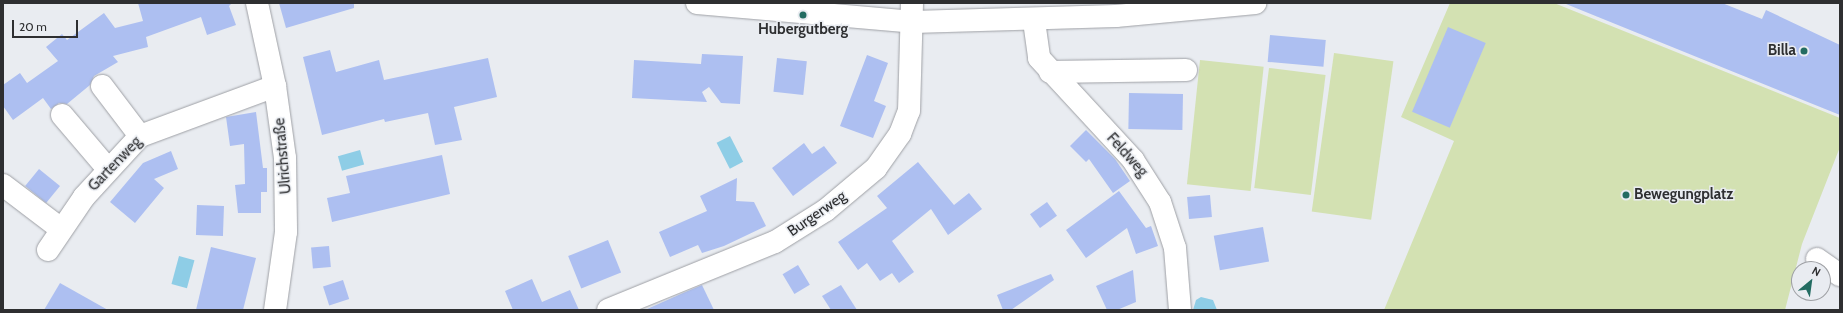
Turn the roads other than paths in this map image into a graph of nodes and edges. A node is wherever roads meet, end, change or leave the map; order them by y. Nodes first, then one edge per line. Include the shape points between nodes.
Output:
1 (257, 3) edge
2 (704, 3) edge
3 (1255, 3) edge
4 (913, 12) edge
5 (1034, 21) junction
6 (1186, 70) dead end
7 (1050, 72) junction
8 (102, 86) dead end
9 (275, 86) junction
10 (62, 116) dead end
11 (140, 136) junction
12 (108, 169) junction
13 (3, 185) edge
14 (61, 229) junction
15 (48, 250) dead end
16 (1817, 259) dead end
17 (1840, 275) edge
18 (274, 310) edge
19 (608, 310) edge
20 (1180, 310) edge

1 - 9 street, Ulrichstraße
2 - 4 street
3 - 5 street
4 - 5 street
4 - 19 street, Burgerweg via 909,111 897,140 876,168 826,210 782,238
5 - 7 street, Feldweg via 1036,51
6 - 7 street
7 - 20 street, Feldweg via 1149,180 1173,242
8 - 11 street
9 - 11 street, Gartenweg
9 - 18 street, Ulrichstraße via 287,196 283,270
10 - 12 street
11 - 12 street, Gartenweg
12 - 14 street, Gartenweg
13 - 14 street
14 - 15 street, Gartenweg
16 - 17 street

